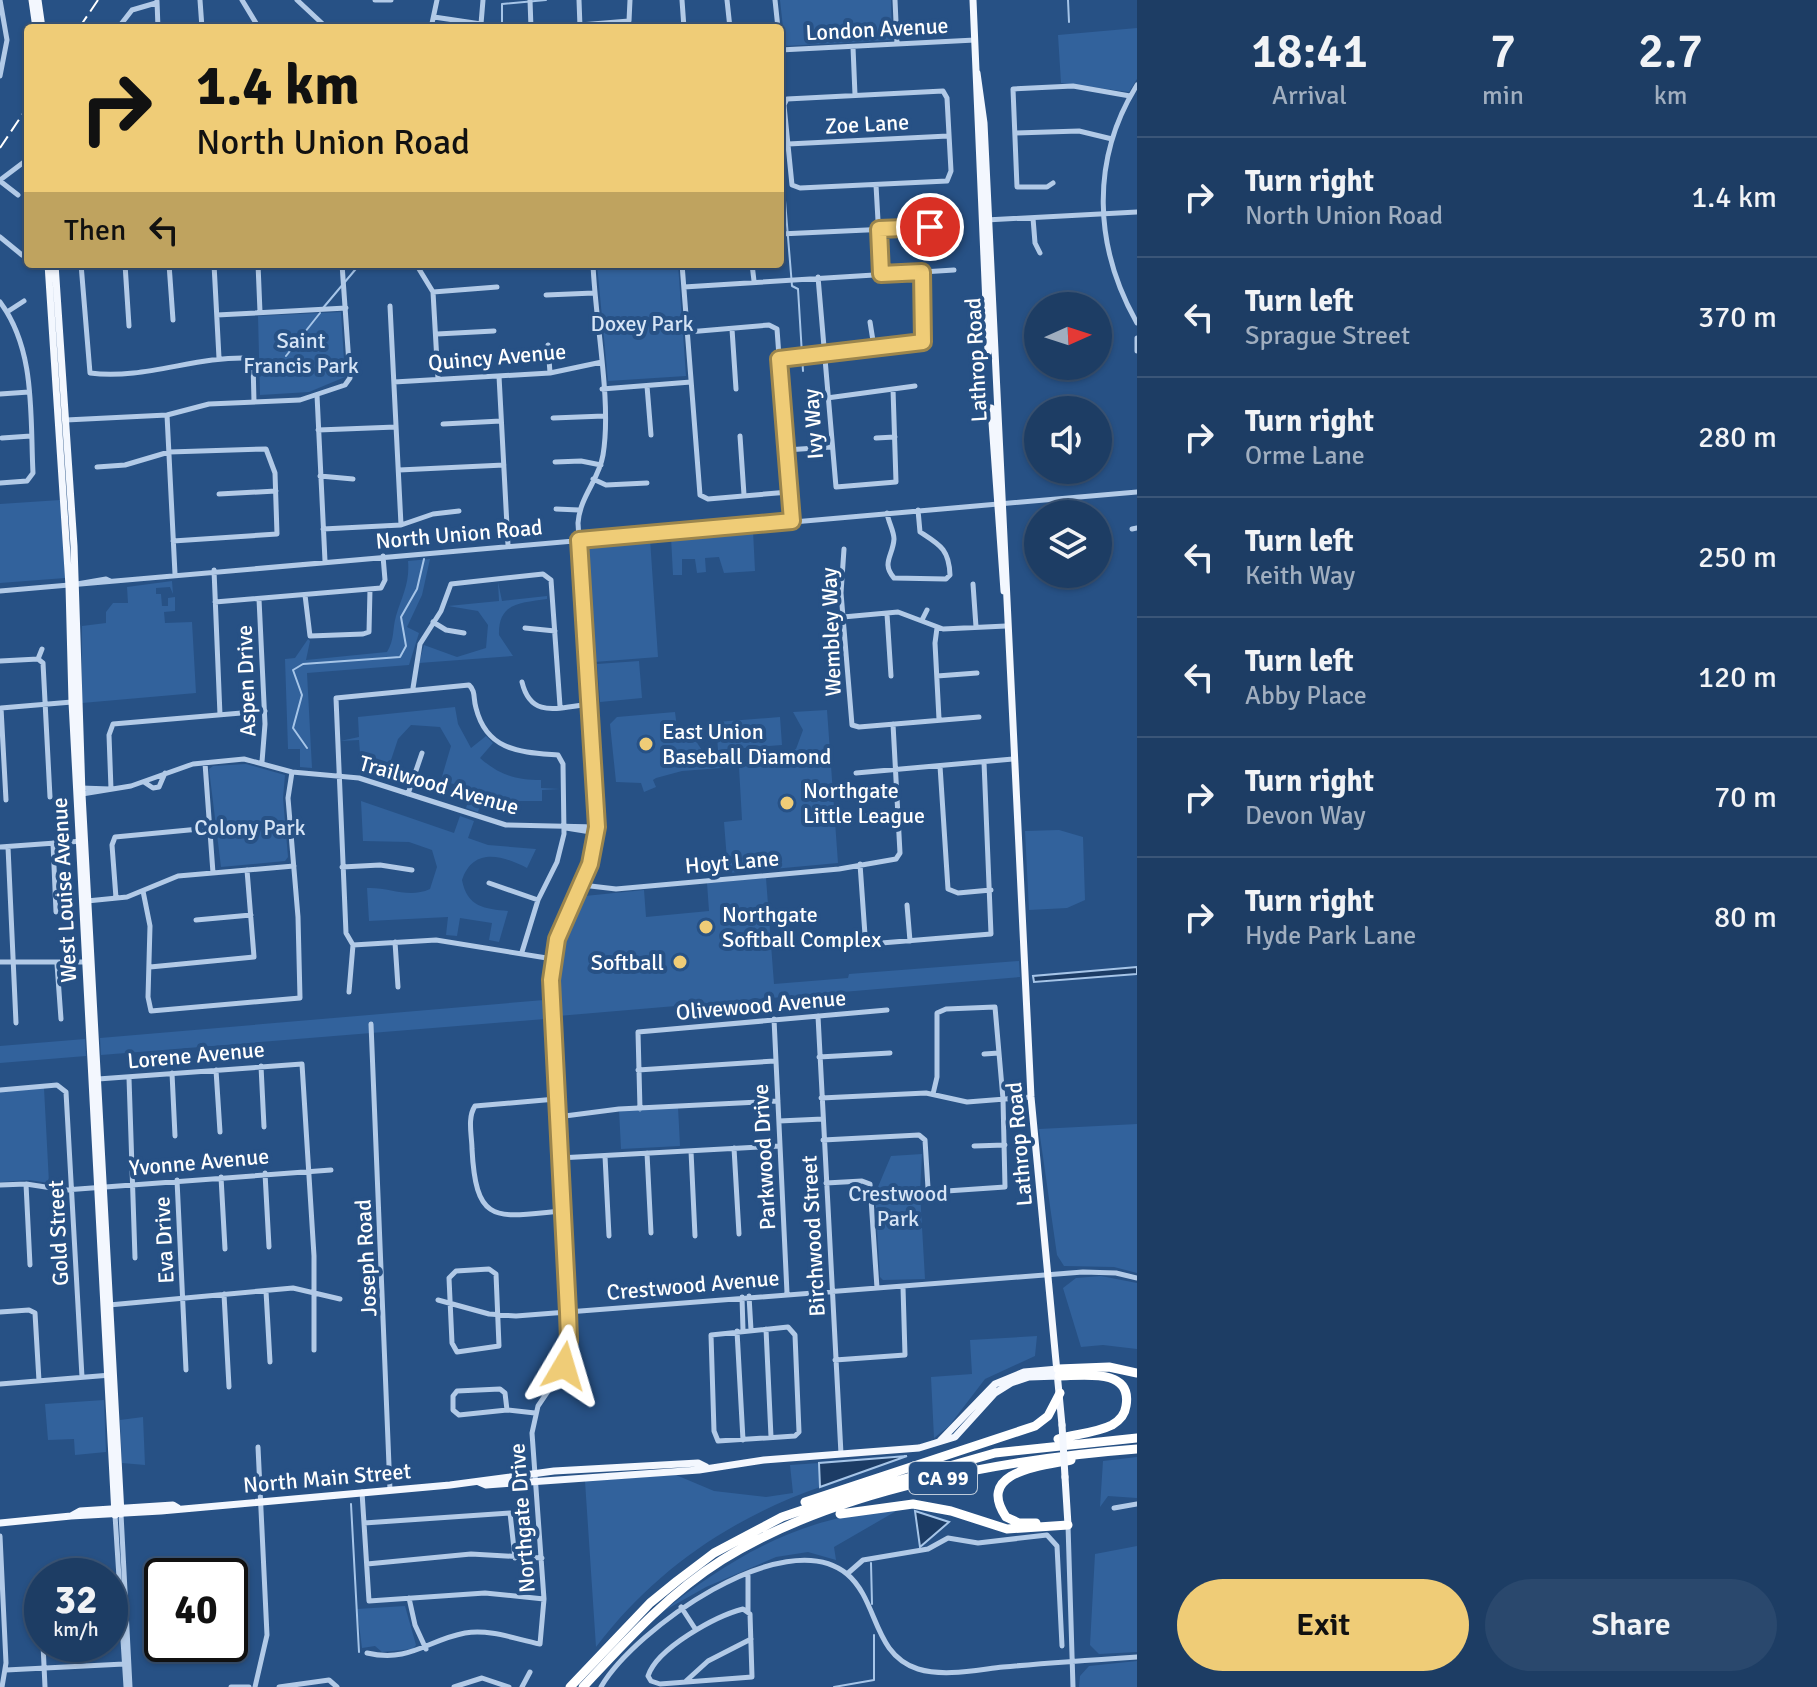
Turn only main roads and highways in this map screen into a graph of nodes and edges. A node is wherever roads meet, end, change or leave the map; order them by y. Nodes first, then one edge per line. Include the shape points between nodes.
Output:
1 (34, 0) edge
2 (973, 0) edge
3 (38, 24) edge
4 (48, 268) edge
5 (55, 268) edge
6 (60, 421) junction
7 (73, 585) junction
8 (80, 791) junction
9 (88, 962) junction
10 (100, 1187) junction
11 (1058, 1372) junction
12 (1137, 1373) edge
13 (1060, 1393) junction
14 (1137, 1438) edge
15 (1033, 1447) junction
16 (1137, 1451) edge
17 (118, 1511) junction
18 (799, 1522) junction
19 (1067, 1522) junction
20 (0, 1523) edge
21 (714, 1553) junction
22 (570, 1687) edge
23 (583, 1687) edge

1 - 3 main road
2 - 11 main road, Lathrop Road via 1031,1097
4 - 6 main road, West Louise Avenue
5 - 6 main road, West Louise Avenue
6 - 7 main road, West Louise Avenue
7 - 8 main road, West Louise Avenue
7 - 8 main road, West Louise Avenue via 72,702
8 - 9 main road, West Louise Avenue
9 - 10 main road, West Louise Avenue
9 - 10 main road, West Louise Avenue
10 - 17 main road, West Louise Avenue
11 - 12 highway via 1109,1367
11 - 13 main road, Lathrop Road
11 - 15 highway via 1117,1380 1125,1391 1125,1409 1111,1425
11 - 17 main road, North Main Street via 1024,1372 995,1384 940,1441 919,1448
13 - 19 main road, Lathrop Road, bridge
13 - 21 highway via 1048,1416 1035,1426 810,1500 751,1528
14 - 15 highway, CA 99
15 - 21 highway, CA 99 via 963,1461 823,1502
16 - 18 highway, CA 99 via 994,1466
16 - 19 highway via 1026,1469 1012,1474 1000,1489 1000,1506 1013,1521
17 - 20 main road, North Main Street
18 - 19 highway via 905,1504 951,1511 1007,1529
18 - 23 highway, CA 99 via 739,1550 682,1589
21 - 22 highway, CA 99 via 650,1603

